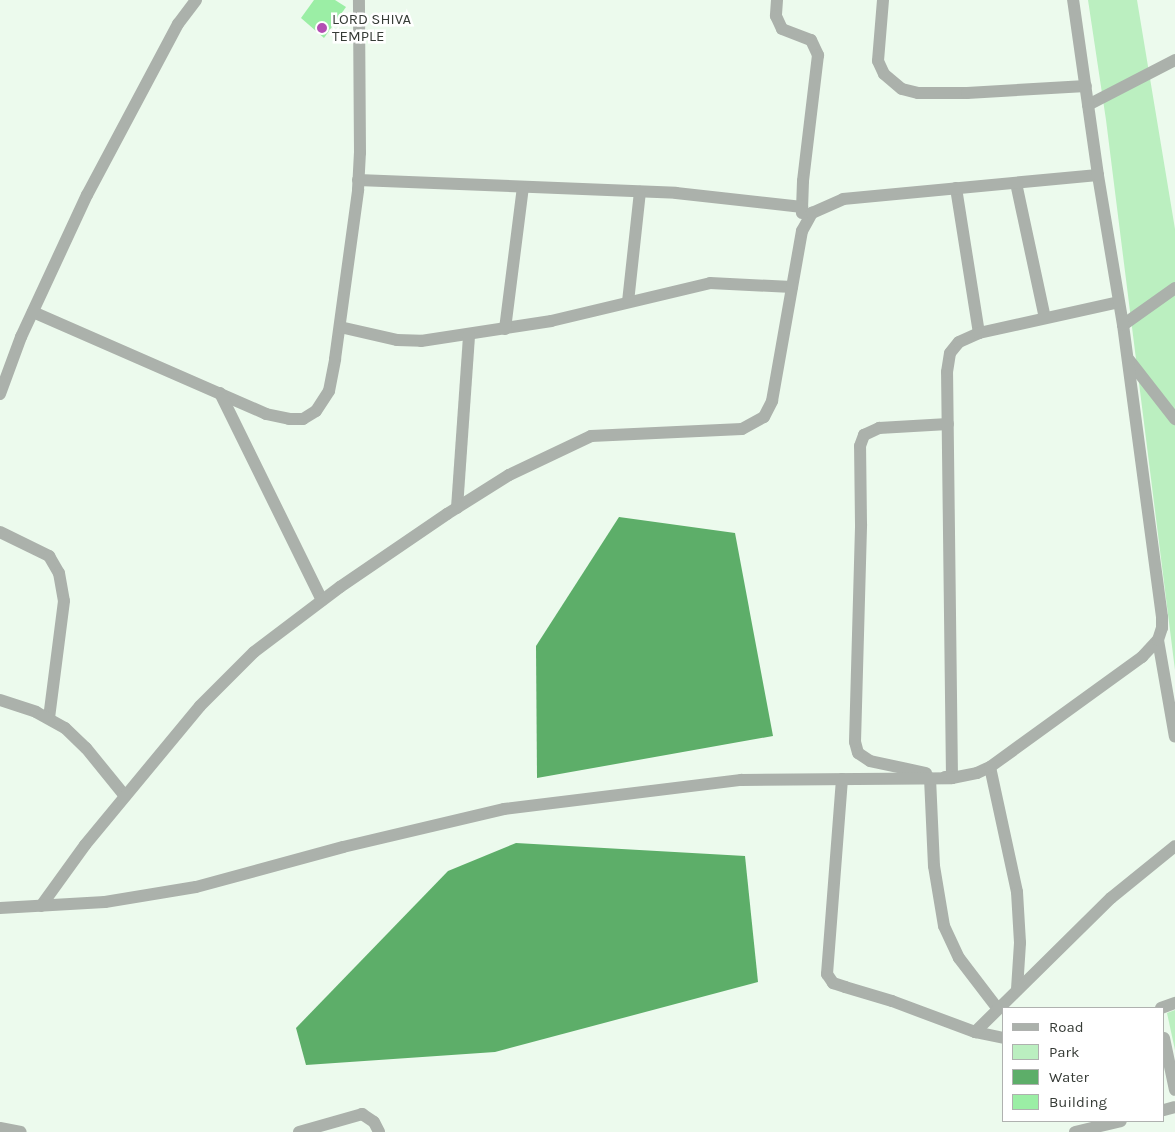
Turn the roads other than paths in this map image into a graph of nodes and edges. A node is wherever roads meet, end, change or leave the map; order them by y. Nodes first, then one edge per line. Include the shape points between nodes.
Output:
1 (196, 0) edge
2 (359, 0) edge
3 (777, 0) edge
4 (883, 0) edge
5 (1073, 0) edge
6 (1175, 60) edge
7 (1086, 86) junction
8 (1088, 105) junction
9 (1098, 175) junction
10 (358, 180) junction
11 (1016, 183) junction
12 (523, 187) junction
13 (956, 188) junction
14 (640, 192) junction
15 (802, 207) junction
16 (802, 231) junction
17 (792, 287) junction
18 (1175, 288) edge
19 (628, 302) junction
20 (1119, 302) junction
21 (33, 312) junction
22 (1045, 318) junction
23 (1123, 325) junction
24 (340, 327) junction
25 (505, 329) junction
26 (979, 333) junction
27 (469, 335) junction
28 (1128, 358) junction
29 (1, 390) edge
30 (220, 393) junction
31 (1175, 419) edge
32 (948, 424) junction
33 (457, 508) junction
34 (0, 532) edge
35 (322, 600) junction
36 (1158, 640) junction
37 (0, 700) edge
38 (48, 718) junction
39 (1175, 737) edge
40 (990, 767) junction
41 (930, 778) junction
42 (952, 778) junction
43 (842, 779) junction
44 (125, 796) junction
45 (1175, 846) edge
46 (41, 906) junction
47 (0, 908) edge
48 (1017, 990) junction
49 (1175, 1002) edge
50 (1163, 1007) edge
51 (998, 1009) junction
52 (975, 1032) junction
53 (1002, 1038) edge
54 (1165, 1043) edge
55 (1175, 1090) edge
56 (1117, 1122) edge
57 (329, 1127) edge
58 (0, 1128) edge
59 (20, 1132) edge
60 (299, 1132) edge
61 (379, 1132) edge
62 (1075, 1132) edge

1 - 21 street via 178,24 87,195
2 - 10 street
3 - 15 street via 776,16 782,29 811,40 818,55
4 - 7 street via 878,61 884,74 902,89 918,93 967,93
5 - 7 street
6 - 8 street
7 - 8 street
8 - 9 street
9 - 11 street
9 - 20 street
10 - 12 street
10 - 24 street
11 - 13 street
11 - 22 street
12 - 14 street
12 - 25 street
13 - 16 street via 843,199 812,213
13 - 26 street
14 - 15 street
14 - 19 street
15 - 16 street
16 - 17 street
17 - 19 street via 710,283
17 - 33 street via 772,402 764,417 742,429 591,436 509,475
18 - 23 street
19 - 25 street
20 - 22 street
20 - 23 street
21 - 29 street
21 - 30 street
22 - 26 street
23 - 28 street
24 - 27 street via 397,340 422,341
24 - 30 street via 329,391 316,411 303,419 266,414
25 - 27 street
26 - 32 street via 958,342 950,353
27 - 33 street
28 - 31 street
28 - 36 street via 1162,617
30 - 35 street
32 - 42 street
32 - 42 street via 879,428 864,435 860,446 855,742 858,754 870,761
33 - 35 street
34 - 38 street via 49,556 59,573 64,601
35 - 44 street via 234,671 200,706
36 - 39 street
36 - 40 street via 1142,658
37 - 38 street
38 - 44 street via 65,728 86,748
40 - 42 street
40 - 48 street via 1017,892 1020,943
41 - 42 street
41 - 43 street
41 - 51 street via 934,866 944,926 959,958
43 - 46 street via 741,780 504,809 343,847 196,887 105,902
43 - 52 street via 827,974 833,983
44 - 46 street
45 - 48 street via 1111,898
46 - 47 street
48 - 51 street
49 - 50 street
51 - 52 street
52 - 53 street
54 - 55 street
56 - 62 street
57 - 60 street
57 - 61 street via 362,1114 374,1122
58 - 59 street

